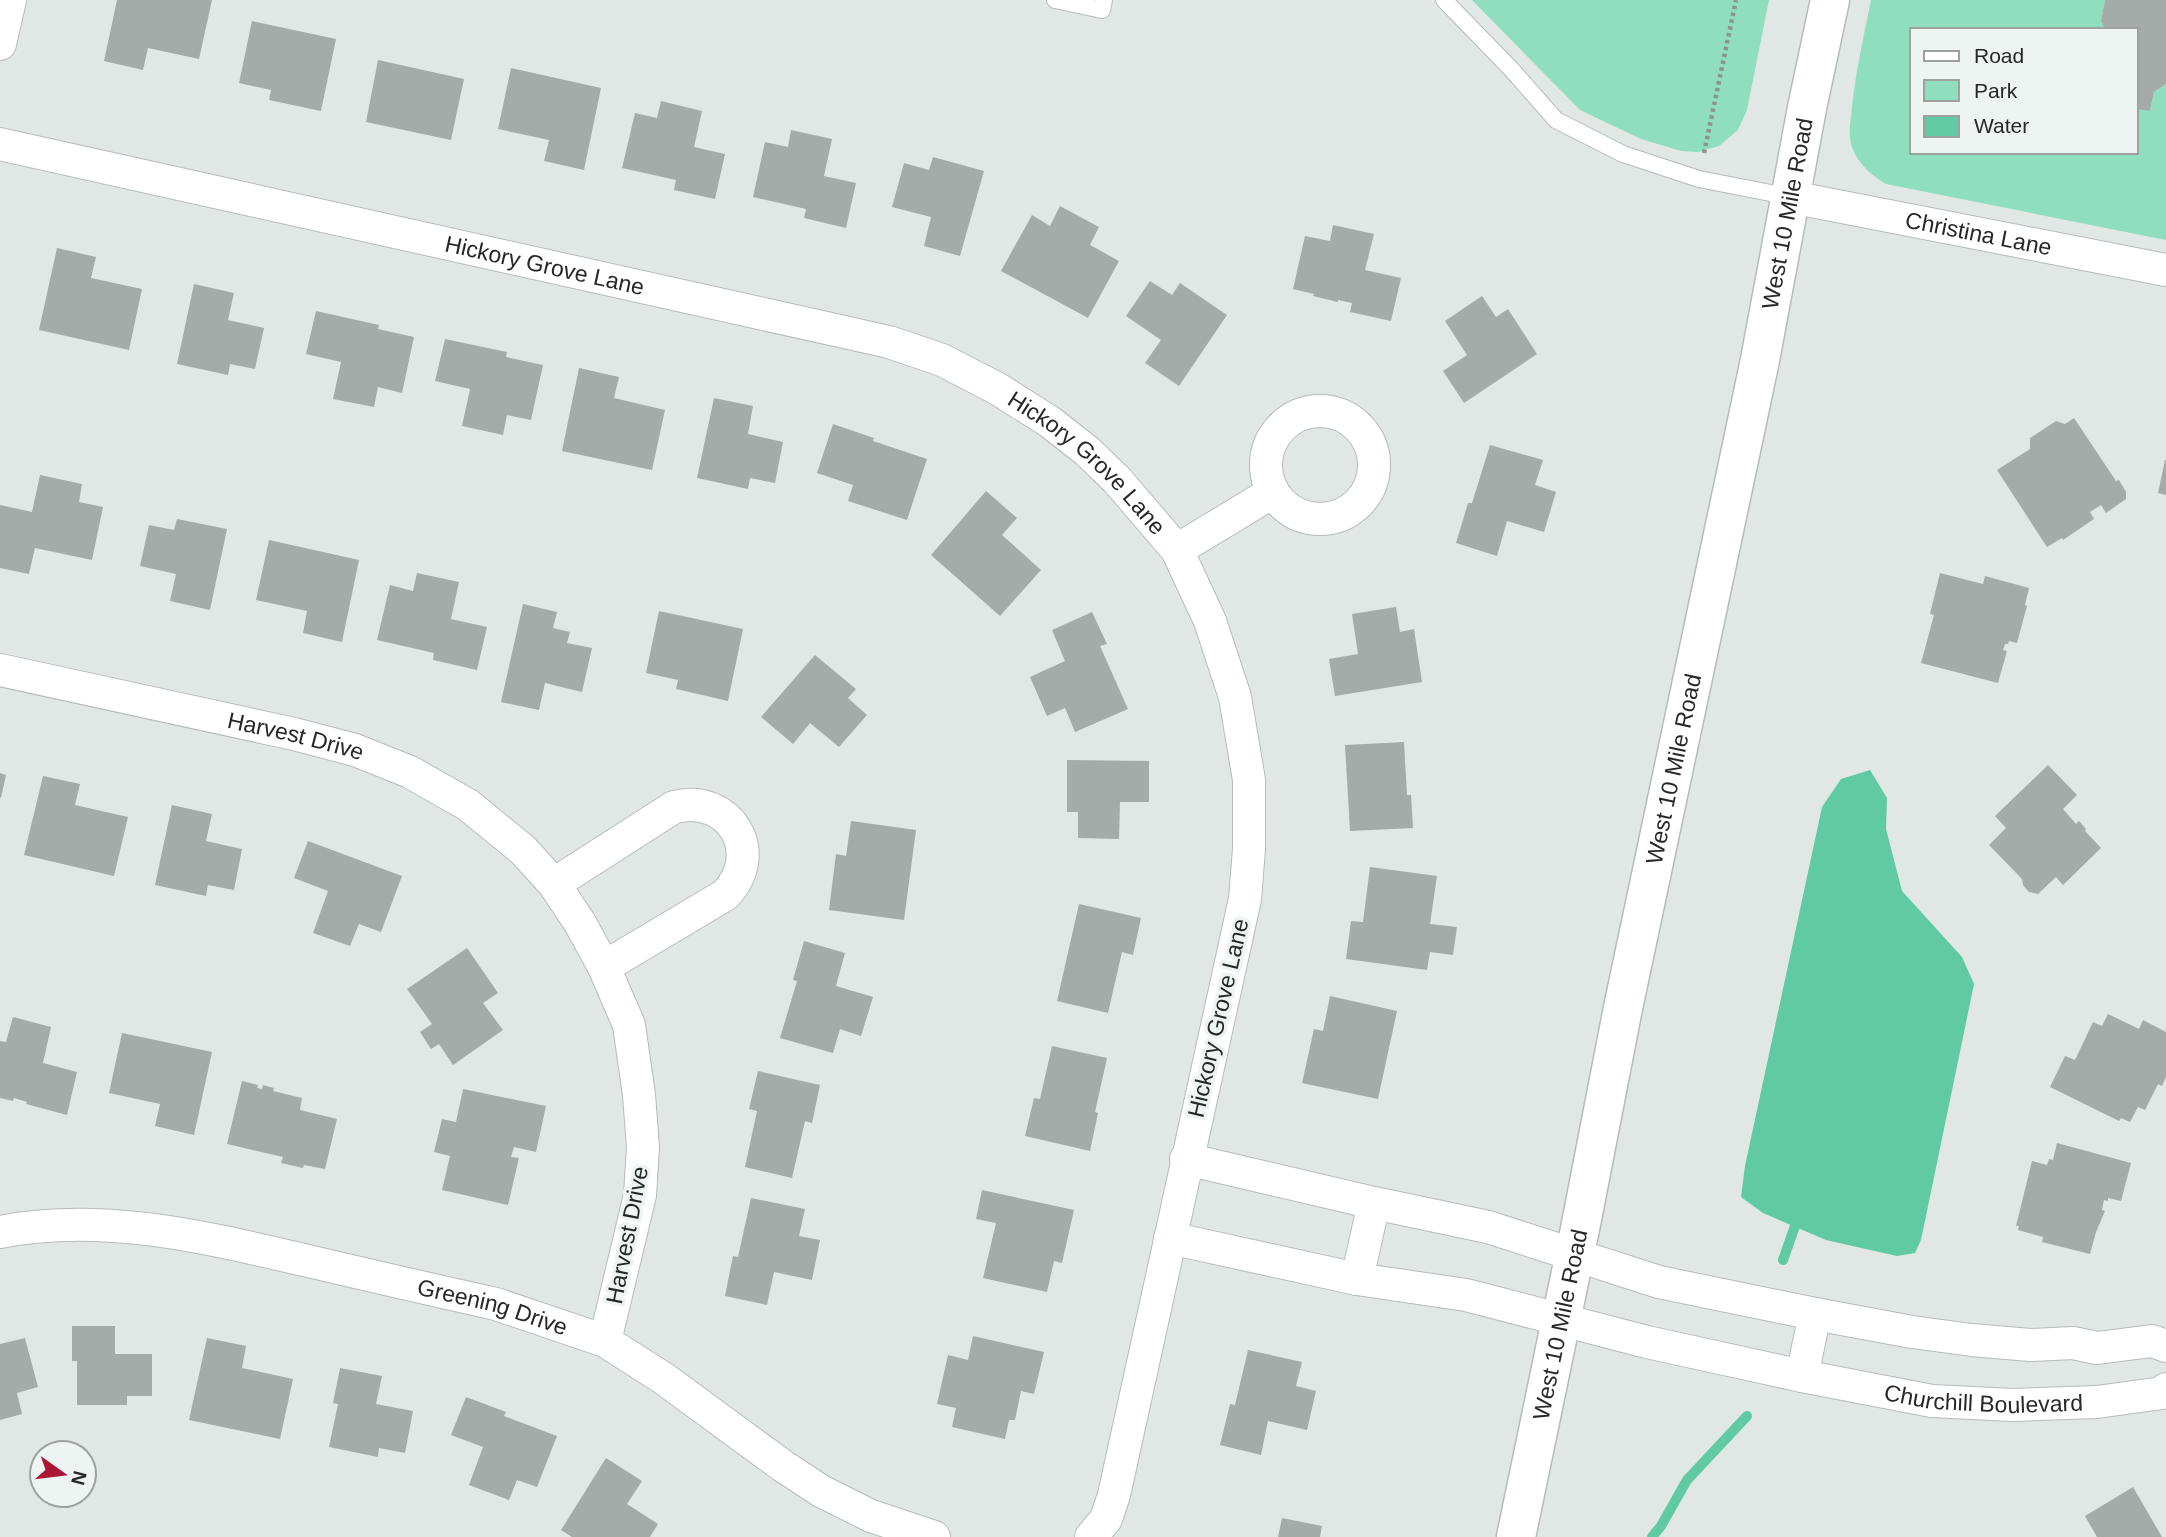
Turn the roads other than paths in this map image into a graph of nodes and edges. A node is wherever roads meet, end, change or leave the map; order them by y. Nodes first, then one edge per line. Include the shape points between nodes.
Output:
1 (10, 0) edge
2 (1055, 0) edge
3 (1104, 0) edge
4 (1444, 0) edge
5 (1830, 0) edge
6 (0, 44) edge
7 (0, 144) edge
8 (1791, 197) junction
9 (2166, 270) edge
10 (1273, 492) dead end
11 (1177, 550) junction
12 (0, 670) edge
13 (554, 884) junction
14 (604, 967) junction
15 (1186, 1159) junction
16 (1374, 1203) junction
17 (0, 1232) edge
18 (1170, 1238) junction
19 (1574, 1254) junction
20 (1357, 1279) junction
21 (1815, 1314) junction
22 (1561, 1319) junction
23 (605, 1341) junction
24 (2166, 1346) edge
25 (1802, 1376) junction
26 (2166, 1390) edge
27 (1108, 1531) edge
28 (934, 1537) edge
29 (1516, 1537) edge

1 - 6 street
2 - 3 lane via 1102,10
4 - 8 lane via 1556,120 1623,154 1699,179
5 - 8 main road, West 10 Mile Road
7 - 11 street, Hickory Grove Lane via 889,342 942,360 998,389 1087,450
8 - 9 street, Christina Lane
8 - 19 main road, West 10 Mile Road
10 - 11 street
11 - 15 street, Hickory Grove Lane via 1210,621 1235,697 1249,780 1245,899
12 - 13 street, Harvest Drive via 355,750 410,772 468,805 523,850
13 - 14 street, Harvest Drive
13 - 14 street via 674,807 700,805 726,816 734,826 744,855 735,884
14 - 23 street, Harvest Drive via 629,1025 643,1147 640,1195
15 - 16 street
15 - 18 street, Hickory Grove Lane
16 - 19 street via 1488,1227
16 - 20 street
17 - 23 street, Greening Drive via 90,1225 168,1231 496,1304
18 - 20 street, Churchill Boulevard
18 - 27 street, Hickory Grove Lane
19 - 21 street via 1659,1282
19 - 22 main road, West 10 Mile Road
20 - 22 street, Churchill Boulevard via 1466,1294
21 - 24 street via 1972,1340 2097,1348 2152,1342
21 - 25 street
22 - 25 street, Churchill Boulevard
22 - 29 main road, West 10 Mile Road
23 - 28 street, Greening Drive via 821,1491 871,1516
25 - 26 street, Churchill Boulevard via 1933,1401 1973,1404 2097,1402

